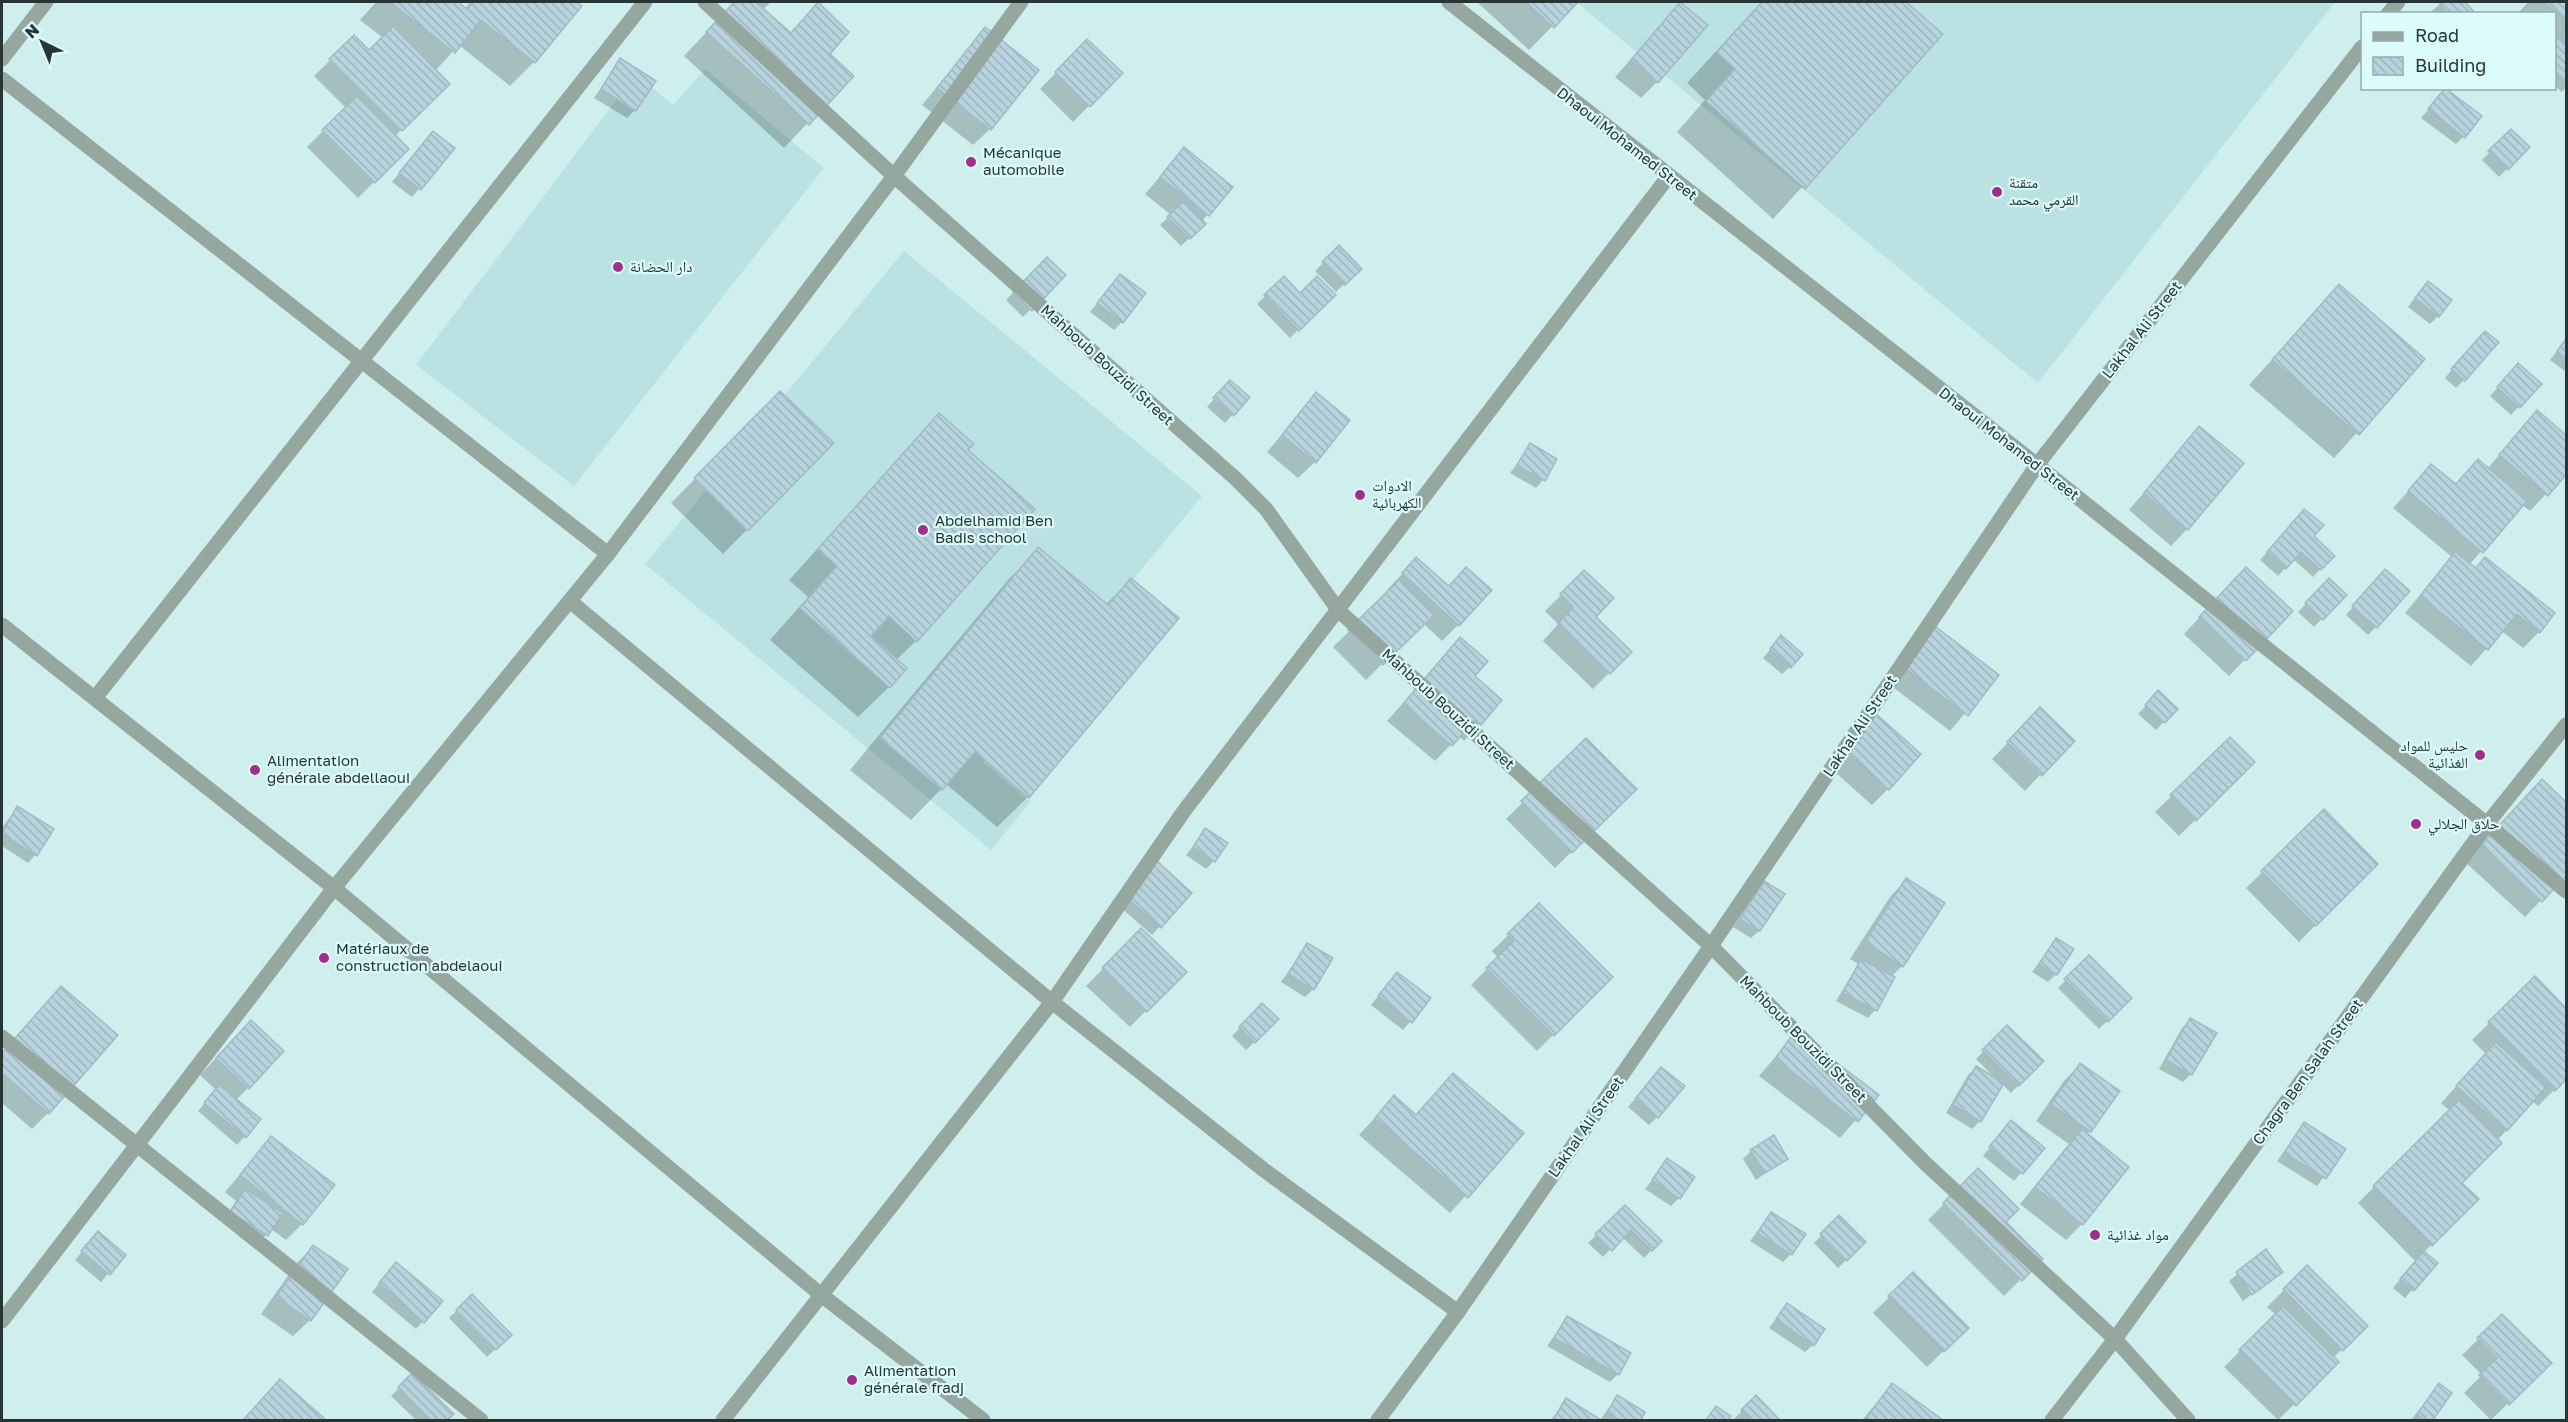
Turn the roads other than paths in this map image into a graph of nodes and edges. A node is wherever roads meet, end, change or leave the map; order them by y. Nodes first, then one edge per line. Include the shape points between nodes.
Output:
1 (46, 2) edge
2 (645, 2) edge
3 (705, 2) edge
4 (1021, 2) edge
5 (1449, 2) edge
6 (2361, 48) edge
7 (2, 59) edge
8 (2, 79) edge
9 (894, 176) junction
10 (1668, 177) junction
11 (362, 360) junction
12 (2037, 465) junction
13 (608, 554) junction
14 (571, 602) junction
15 (1339, 611) junction
16 (2, 625) edge
17 (95, 698) junction
18 (2566, 725) edge
19 (2487, 824) junction
20 (334, 888) junction
21 (2566, 891) edge
22 (1711, 946) junction
23 (1052, 1002) junction
24 (2, 1036) edge
25 (138, 1143) junction
26 (820, 1293) junction
27 (1458, 1312) junction
28 (2, 1320) edge
29 (2115, 1339) junction
30 (481, 1420) edge
31 (723, 1420) edge
32 (982, 1420) edge
33 (1378, 1420) edge
34 (2052, 1420) edge
35 (2188, 1420) edge

1 - 7 street
2 - 11 street
3 - 9 street, Mahboub Bouzidi Street
4 - 9 street
5 - 10 street, Dhaoui Mohamed Street
6 - 12 street, Lakhal Ali Street
8 - 11 street
9 - 13 street
9 - 15 street, Mahboub Bouzidi Street via 1266,509
10 - 12 street, Dhaoui Mohamed Street
10 - 15 street
11 - 13 street
11 - 17 street
12 - 19 street, Dhaoui Mohamed Street
12 - 22 street, Lakhal Ali Street
13 - 14 street
14 - 20 street
14 - 23 street
15 - 22 street, Mahboub Bouzidi Street
15 - 23 street via 1184,811
16 - 17 street
17 - 20 street
18 - 19 street, Chagra Ben Salah Street
19 - 21 street, Dhaoui Mohamed Street
19 - 29 street, Chagra Ben Salah Street
20 - 25 street
20 - 26 street
22 - 27 street, Lakhal Ali Street
22 - 29 street, Mahboub Bouzidi Street via 1925,1163
23 - 26 street
23 - 27 street via 1264,1170
24 - 25 street
25 - 28 street
25 - 30 street
26 - 31 street
26 - 32 street
27 - 33 street, Lakhal Ali Street
29 - 34 street, Chagra Ben Salah Street
29 - 35 street, Mahboub Bouzidi Street

